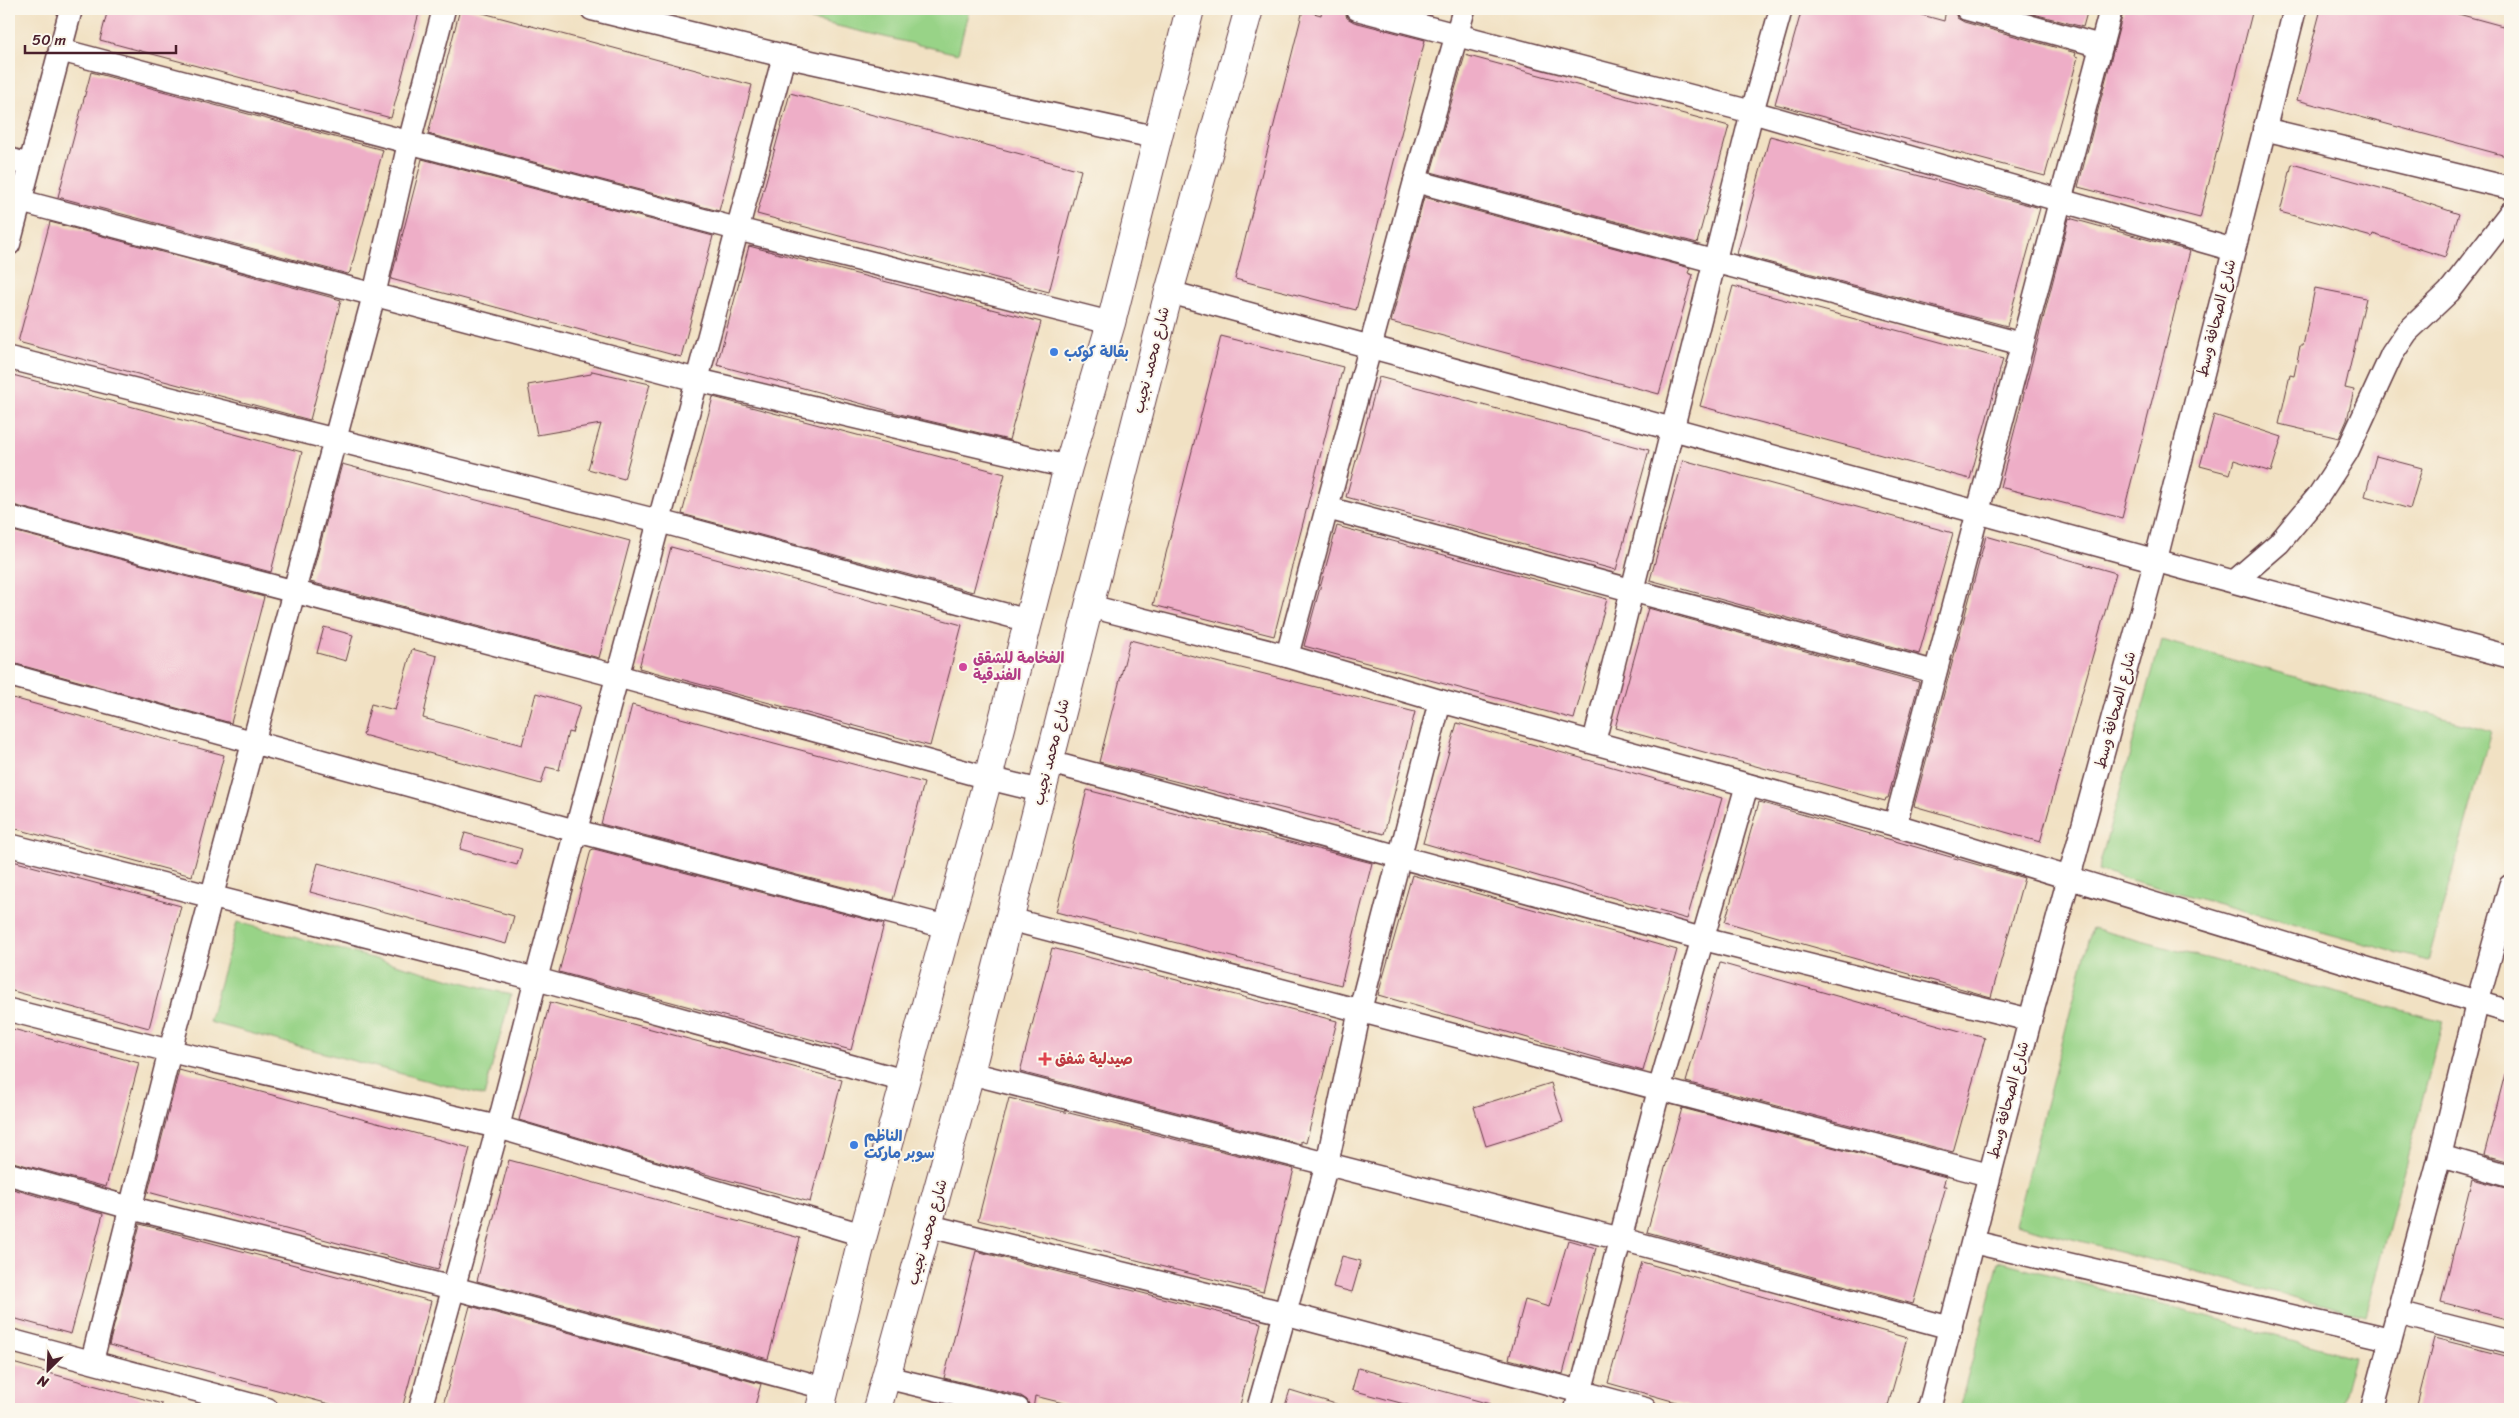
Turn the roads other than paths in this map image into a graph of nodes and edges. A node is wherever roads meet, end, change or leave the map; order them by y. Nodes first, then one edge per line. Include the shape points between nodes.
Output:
1 (71, 9) edge
2 (444, 9) edge
3 (592, 9) edge
4 (1190, 9) edge
5 (1249, 9) edge
6 (1357, 9) edge
7 (1464, 9) edge
8 (1782, 9) edge
9 (1967, 9) edge
10 (2111, 9) edge
11 (2295, 9) edge
12 (1458, 35) junction
13 (2102, 46) junction
14 (60, 50) junction
15 (784, 56) junction
16 (1752, 112) junction
17 (2264, 129) junction
18 (1159, 138) junction
19 (409, 143) junction
20 (19, 162) edge
21 (1414, 181) junction
22 (2510, 188) edge
23 (20, 201) junction
24 (2060, 201) junction
25 (2510, 213) edge
26 (738, 229) junction
27 (9, 244) edge
28 (2234, 250) junction
29 (1714, 262) junction
30 (1169, 292) junction
31 (374, 295) junction
32 (1111, 323) junction
33 (2022, 344) junction
34 (1369, 347) junction
35 (9, 358) edge
36 (697, 380) junction
37 (1672, 430) junction
38 (335, 440) junction
39 (1068, 467) junction
40 (1327, 508) junction
41 (1977, 512) junction
42 (9, 517) edge
43 (659, 521) junction
44 (2156, 559) junction
45 (2235, 581) junction
46 (1632, 590) junction
47 (294, 591) junction
48 (1089, 606) junction
49 (1029, 621) junction
50 (1287, 656) junction
51 (2510, 657) edge
52 (1935, 672) junction
53 (9, 675) edge
54 (617, 676) junction
55 (1440, 701) junction
56 (1594, 742) junction
57 (253, 743) junction
58 (1049, 762) junction
59 (988, 778) junction
60 (1747, 785) junction
61 (1041, 791) junction
62 (1894, 825) junction
63 (576, 831) junction
64 (9, 845) edge
65 (1400, 856) junction
66 (2070, 879) junction
67 (2510, 886) edge
68 (211, 897) junction
69 (1009, 920) junction
70 (947, 927) junction
71 (1703, 939) junction
72 (536, 979) junction
73 (2477, 1004) junction
74 (9, 1010) edge
75 (1360, 1010) junction
76 (2510, 1012) edge
77 (2030, 1020) junction
78 (170, 1051) junction
79 (970, 1073) junction
80 (905, 1081) junction
81 (1659, 1090) junction
82 (498, 1127) junction
83 (2440, 1156) junction
84 (1327, 1164) junction
85 (9, 1174) edge
86 (1988, 1175) junction
87 (2510, 1176) edge
88 (131, 1208) junction
89 (929, 1226) junction
90 (864, 1235) junction
91 (1620, 1239) junction
92 (1973, 1242) junction
93 (453, 1288) junction
94 (1284, 1313) junction
95 (2397, 1313) junction
96 (1951, 1328) junction
97 (2390, 1339) junction
98 (9, 1340) edge
99 (2510, 1342) edge
100 (92, 1361) junction
101 (885, 1377) junction
102 (823, 1399) edge
103 (1578, 1400) edge
104 (260, 1408) edge
105 (420, 1409) edge
106 (877, 1409) edge
107 (1018, 1409) edge
108 (1258, 1409) edge
109 (1645, 1409) edge
110 (1929, 1409) edge
111 (2372, 1409) edge

1 - 14 street
2 - 19 street
3 - 15 street
4 - 18 main road
5 - 30 main road, شارع محمد نجيب
6 - 12 street
7 - 12 street
8 - 16 street
9 - 13 street
10 - 13 street
11 - 17 street, شارع الصحافة وسط
12 - 16 street
12 - 21 street
13 - 24 street
14 - 19 street
14 - 20 street
15 - 18 street
15 - 26 street
16 - 24 street
16 - 29 street
17 - 22 street
17 - 28 street, شارع الصحافة وسط
18 - 32 main road
19 - 26 street
19 - 31 street
20 - 23 street
21 - 29 street
21 - 34 street
23 - 27 street
23 - 31 street
24 - 28 street
24 - 33 street
25 - 45 street via 2449,292 2407,332 2347,452 2318,495 2279,543
26 - 32 street
26 - 36 street
28 - 44 street, شارع الصحافة وسط
29 - 33 street
29 - 37 street
30 - 34 street
30 - 48 main road, شارع محمد نجيب
31 - 36 street
31 - 38 street
32 - 39 main road
33 - 41 street
34 - 37 street
34 - 40 street
35 - 38 street
36 - 39 street
36 - 43 street
37 - 41 street
37 - 46 street
38 - 43 street
38 - 47 street
39 - 49 main road
40 - 46 street
40 - 50 street
41 - 44 street
41 - 52 street
42 - 47 street
43 - 49 street
43 - 54 street
44 - 45 street
44 - 66 street, شارع الصحافة وسط
45 - 51 street
46 - 52 street
46 - 56 street
47 - 54 street
47 - 57 street
48 - 50 street
48 - 58 main road, شارع محمد نجيب
49 - 59 main road
50 - 55 street
52 - 62 street
53 - 57 street
54 - 59 street
54 - 63 street
55 - 56 street
55 - 65 street
56 - 60 street
57 - 63 street
57 - 68 street
58 - 61 main road, شارع محمد نجيب
58 - 65 street
59 - 61 street
59 - 70 main road
60 - 62 street
60 - 71 street
61 - 69 main road, شارع محمد نجيب
62 - 66 street
63 - 70 street
63 - 72 street
64 - 68 street
65 - 71 street
65 - 75 street
66 - 73 street
66 - 77 street, شارع الصحافة وسط
67 - 73 street
68 - 72 street
68 - 78 street
69 - 75 street
69 - 79 main road, شارع محمد نجيب
70 - 80 main road
71 - 77 street
71 - 81 street
72 - 80 street
72 - 82 street
73 - 76 street
73 - 83 street
74 - 78 street
75 - 81 street
75 - 84 street
77 - 86 street, شارع الصحافة وسط
78 - 82 street
78 - 88 street
79 - 84 street
79 - 89 main road, شارع محمد نجيب
80 - 90 main road
81 - 86 street
81 - 91 street
82 - 90 street
82 - 93 street
83 - 87 street
83 - 95 street
84 - 91 street
84 - 94 street
85 - 88 street
86 - 92 street, شارع الصحافة وسط
88 - 93 street
88 - 100 street
89 - 94 street
89 - 101 main road, شارع محمد نجيب
90 - 102 main road
91 - 96 street
91 - 103 street
92 - 96 street, شارع الصحافة وسط
92 - 97 street
93 - 102 street
93 - 105 street
94 - 103 street
94 - 108 street
95 - 97 street
95 - 99 street
96 - 110 street, شارع الصحافة وسط
97 - 111 street
98 - 100 street
100 - 104 street
101 - 106 main road, شارع محمد نجيب
101 - 107 street
103 - 109 street

